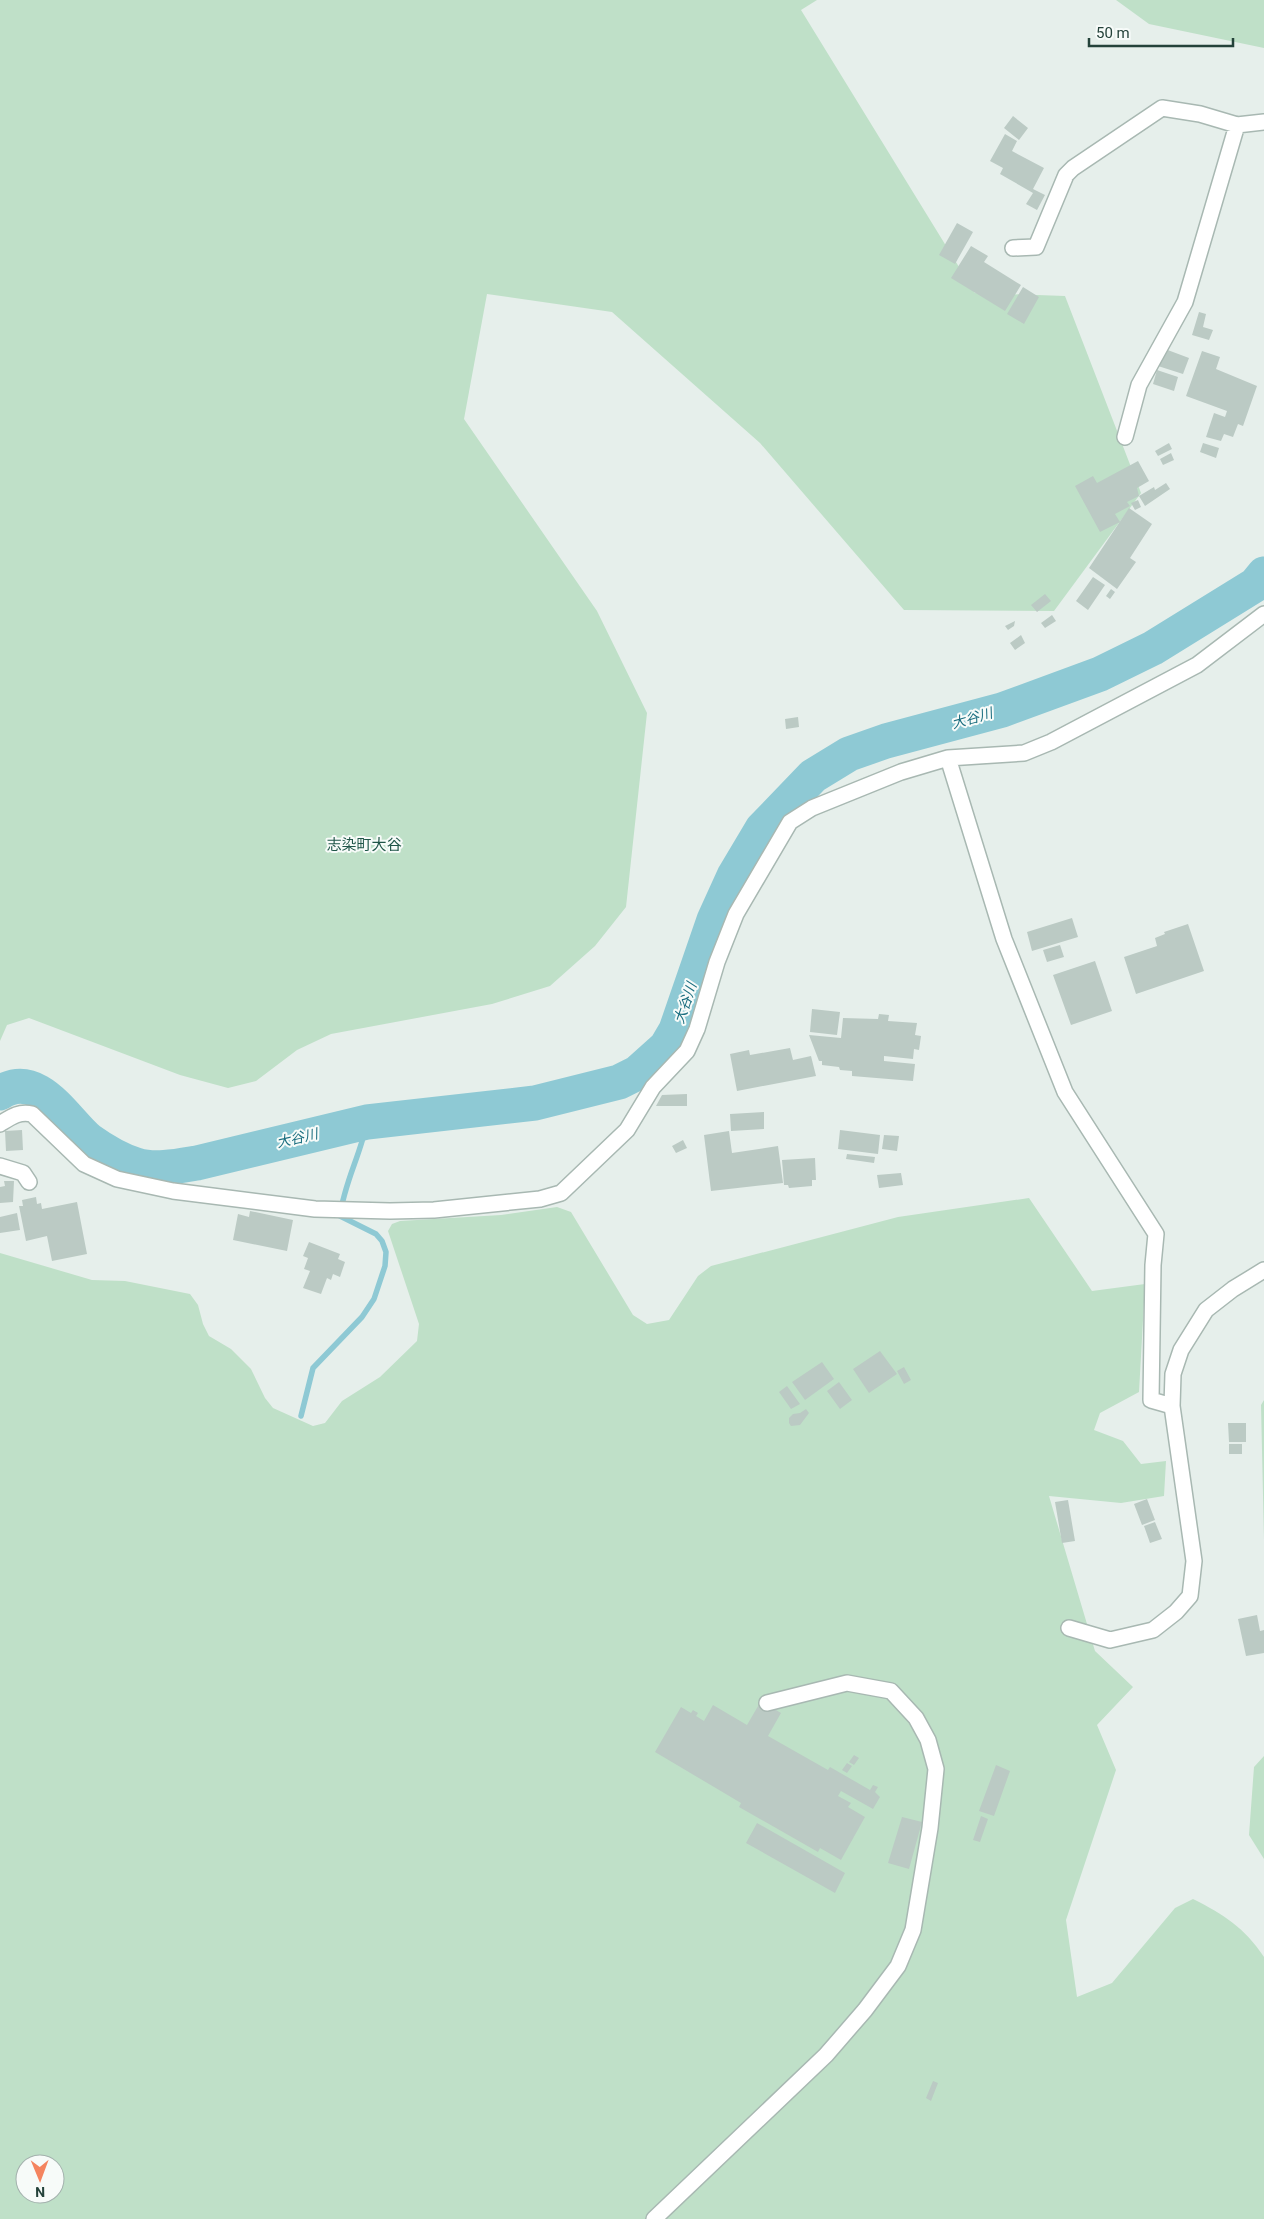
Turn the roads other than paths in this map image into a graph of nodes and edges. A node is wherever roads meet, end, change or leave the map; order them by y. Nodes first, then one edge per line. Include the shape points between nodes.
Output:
1 (1264, 122) edge
2 (1237, 125) junction
3 (1012, 248) dead end
4 (1125, 437) dead end
5 (1264, 614) edge
6 (948, 758) junction
7 (0, 1124) edge
8 (0, 1166) edge
9 (29, 1182) dead end
10 (1264, 1270) edge
11 (1172, 1406) junction
12 (1069, 1628) dead end
13 (767, 1703) dead end
14 (654, 2219) edge

1 - 2 street
2 - 3 street via 1200,114 1162,108 1073,168 1066,175 1036,247
2 - 4 street via 1185,302 1139,385
5 - 6 street via 1197,665 1051,742 1024,752
6 - 7 street via 901,772 812,808 790,822 736,914 687,1051 653,1087 626,1130 562,1193 540,1199 434,1210 305,1208 173,1191 117,1179 84,1164 32,1114 16,1114
6 - 11 street via 1004,939 1065,1092 1156,1234 1151,1400
8 - 9 street via 23,1174
10 - 11 street via 1206,1310 1181,1350 1173,1374
11 - 12 street via 1194,1561 1190,1596 1153,1630 1110,1640
13 - 14 street via 847,1683 891,1692 916,1718 928,1740 936,1769 913,1930 898,1966 826,2055

